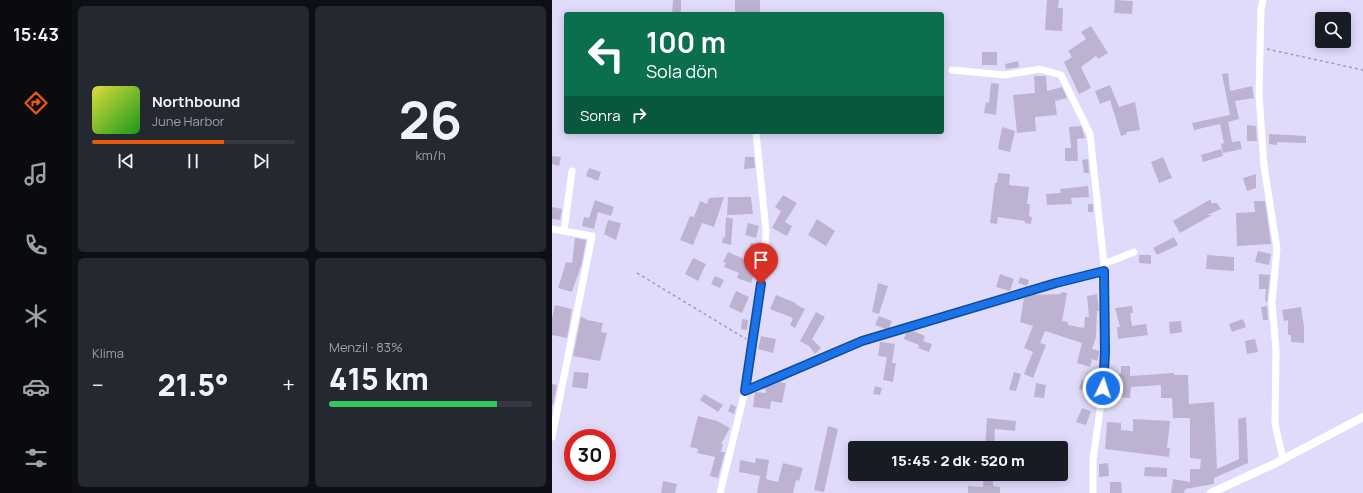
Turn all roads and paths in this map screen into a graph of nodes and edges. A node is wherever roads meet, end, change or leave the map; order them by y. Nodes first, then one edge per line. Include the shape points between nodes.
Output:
1 (1263, 0) edge
2 (1260, 47) junction
3 (952, 70) dead end
4 (1363, 70) edge
5 (756, 134) edge
6 (572, 171) dead end
7 (552, 229) edge
8 (564, 231) junction
9 (1134, 252) dead end
10 (1104, 268) junction
11 (637, 273) dead end
12 (752, 343) junction
13 (745, 391) junction
14 (1363, 417) edge
15 (552, 437) edge
16 (1283, 459) junction
17 (720, 493) edge
18 (1093, 493) edge
19 (1211, 493) edge

1 - 2 street
2 - 4 path
2 - 16 street via 1259,94 1264,166 1277,248 1272,303 1276,350 1275,424
3 - 10 street via 1005,75 1040,69 1061,75 1090,134
5 - 12 street via 766,231
6 - 8 street
7 - 8 street
8 - 15 street via 592,236
9 - 10 street
10 - 13 street via 862,341
10 - 18 street via 1105,352 1093,460
11 - 12 path
12 - 13 street
13 - 17 street
14 - 16 street
16 - 19 street

